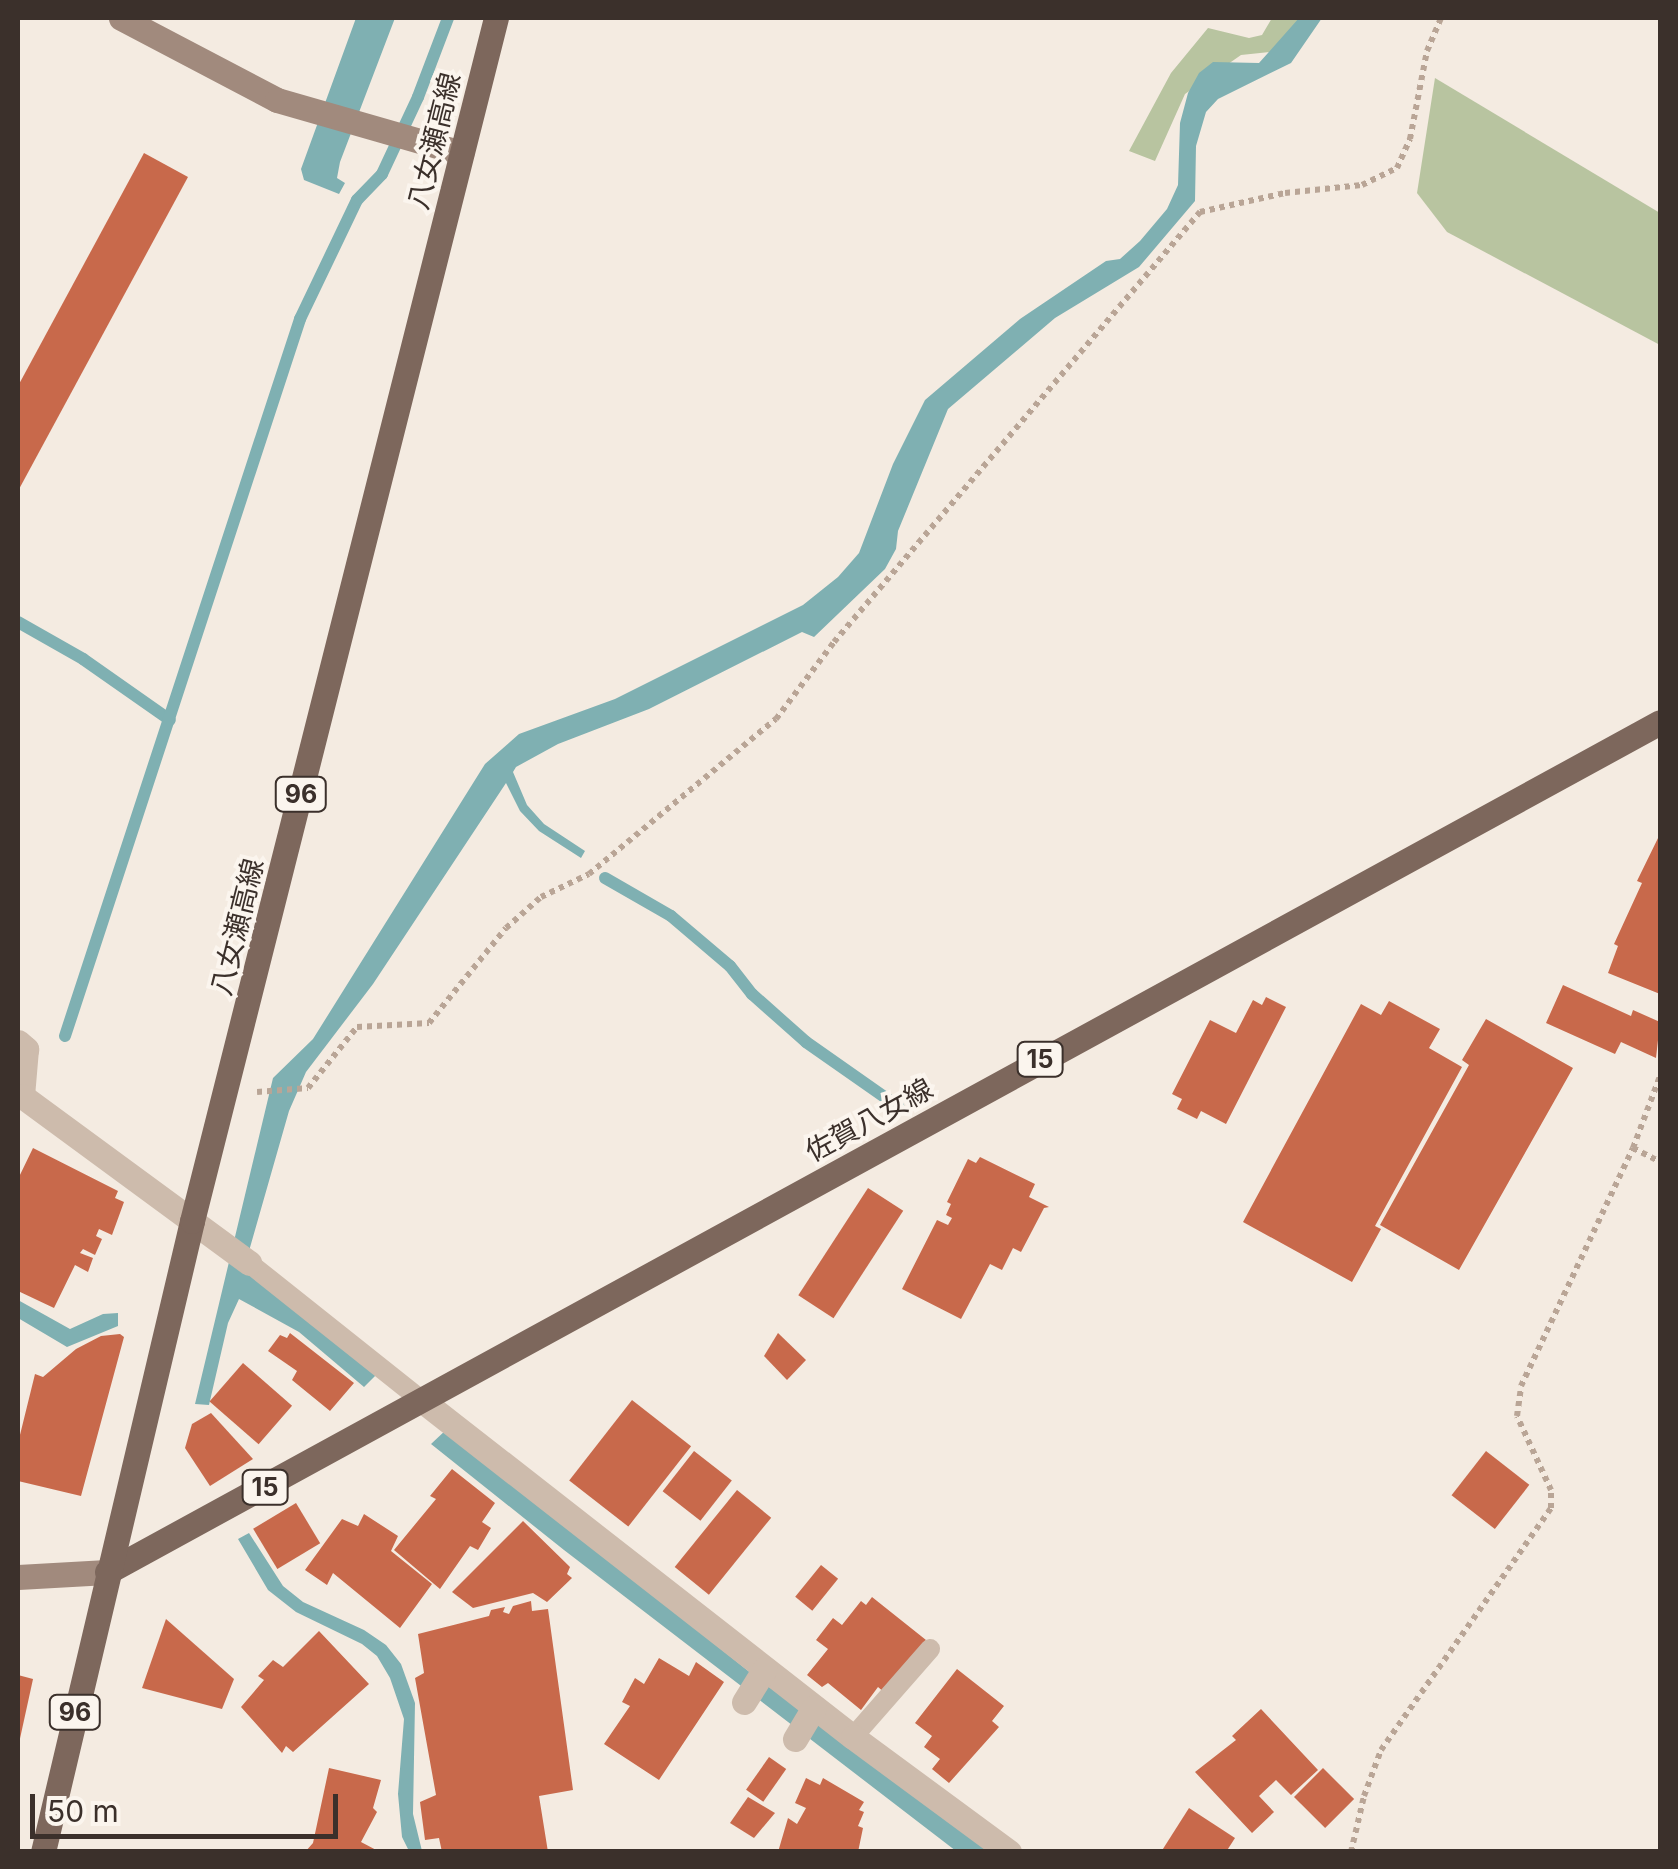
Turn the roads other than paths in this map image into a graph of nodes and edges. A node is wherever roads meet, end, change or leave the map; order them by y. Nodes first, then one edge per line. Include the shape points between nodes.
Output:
1 (121, 18) edge
2 (496, 18) edge
3 (462, 153) junction
4 (1660, 722) edge
5 (18, 1042) edge
6 (20, 1099) edge
7 (192, 1221) junction
8 (238, 1256) joint
9 (424, 1402) junction
10 (107, 1572) junction
11 (18, 1577) edge
12 (930, 1649) dead end
13 (765, 1669) junction
14 (744, 1702) dead end
15 (814, 1707) junction
16 (853, 1738) junction
17 (794, 1739) dead end
18 (43, 1852) edge
19 (1009, 1852) edge

1 - 3 street via 277,100
2 - 3 main road, 八女瀬高線 / 96
3 - 7 main road, 八女瀬高線 / 96
4 - 9 main road, 佐賀八女線 / 15
5 - 6 street via 26,1048
6 - 7 street
7 - 8 street
7 - 10 main road, 八女瀬高線 / 96
8 - 9 lane
9 - 10 main road, 佐賀八女線 / 15
9 - 13 street
10 - 11 street
10 - 18 main road, 八女瀬高線 / 96
12 - 16 lane
13 - 14 street
13 - 15 street
15 - 16 street
15 - 17 street
16 - 19 street

